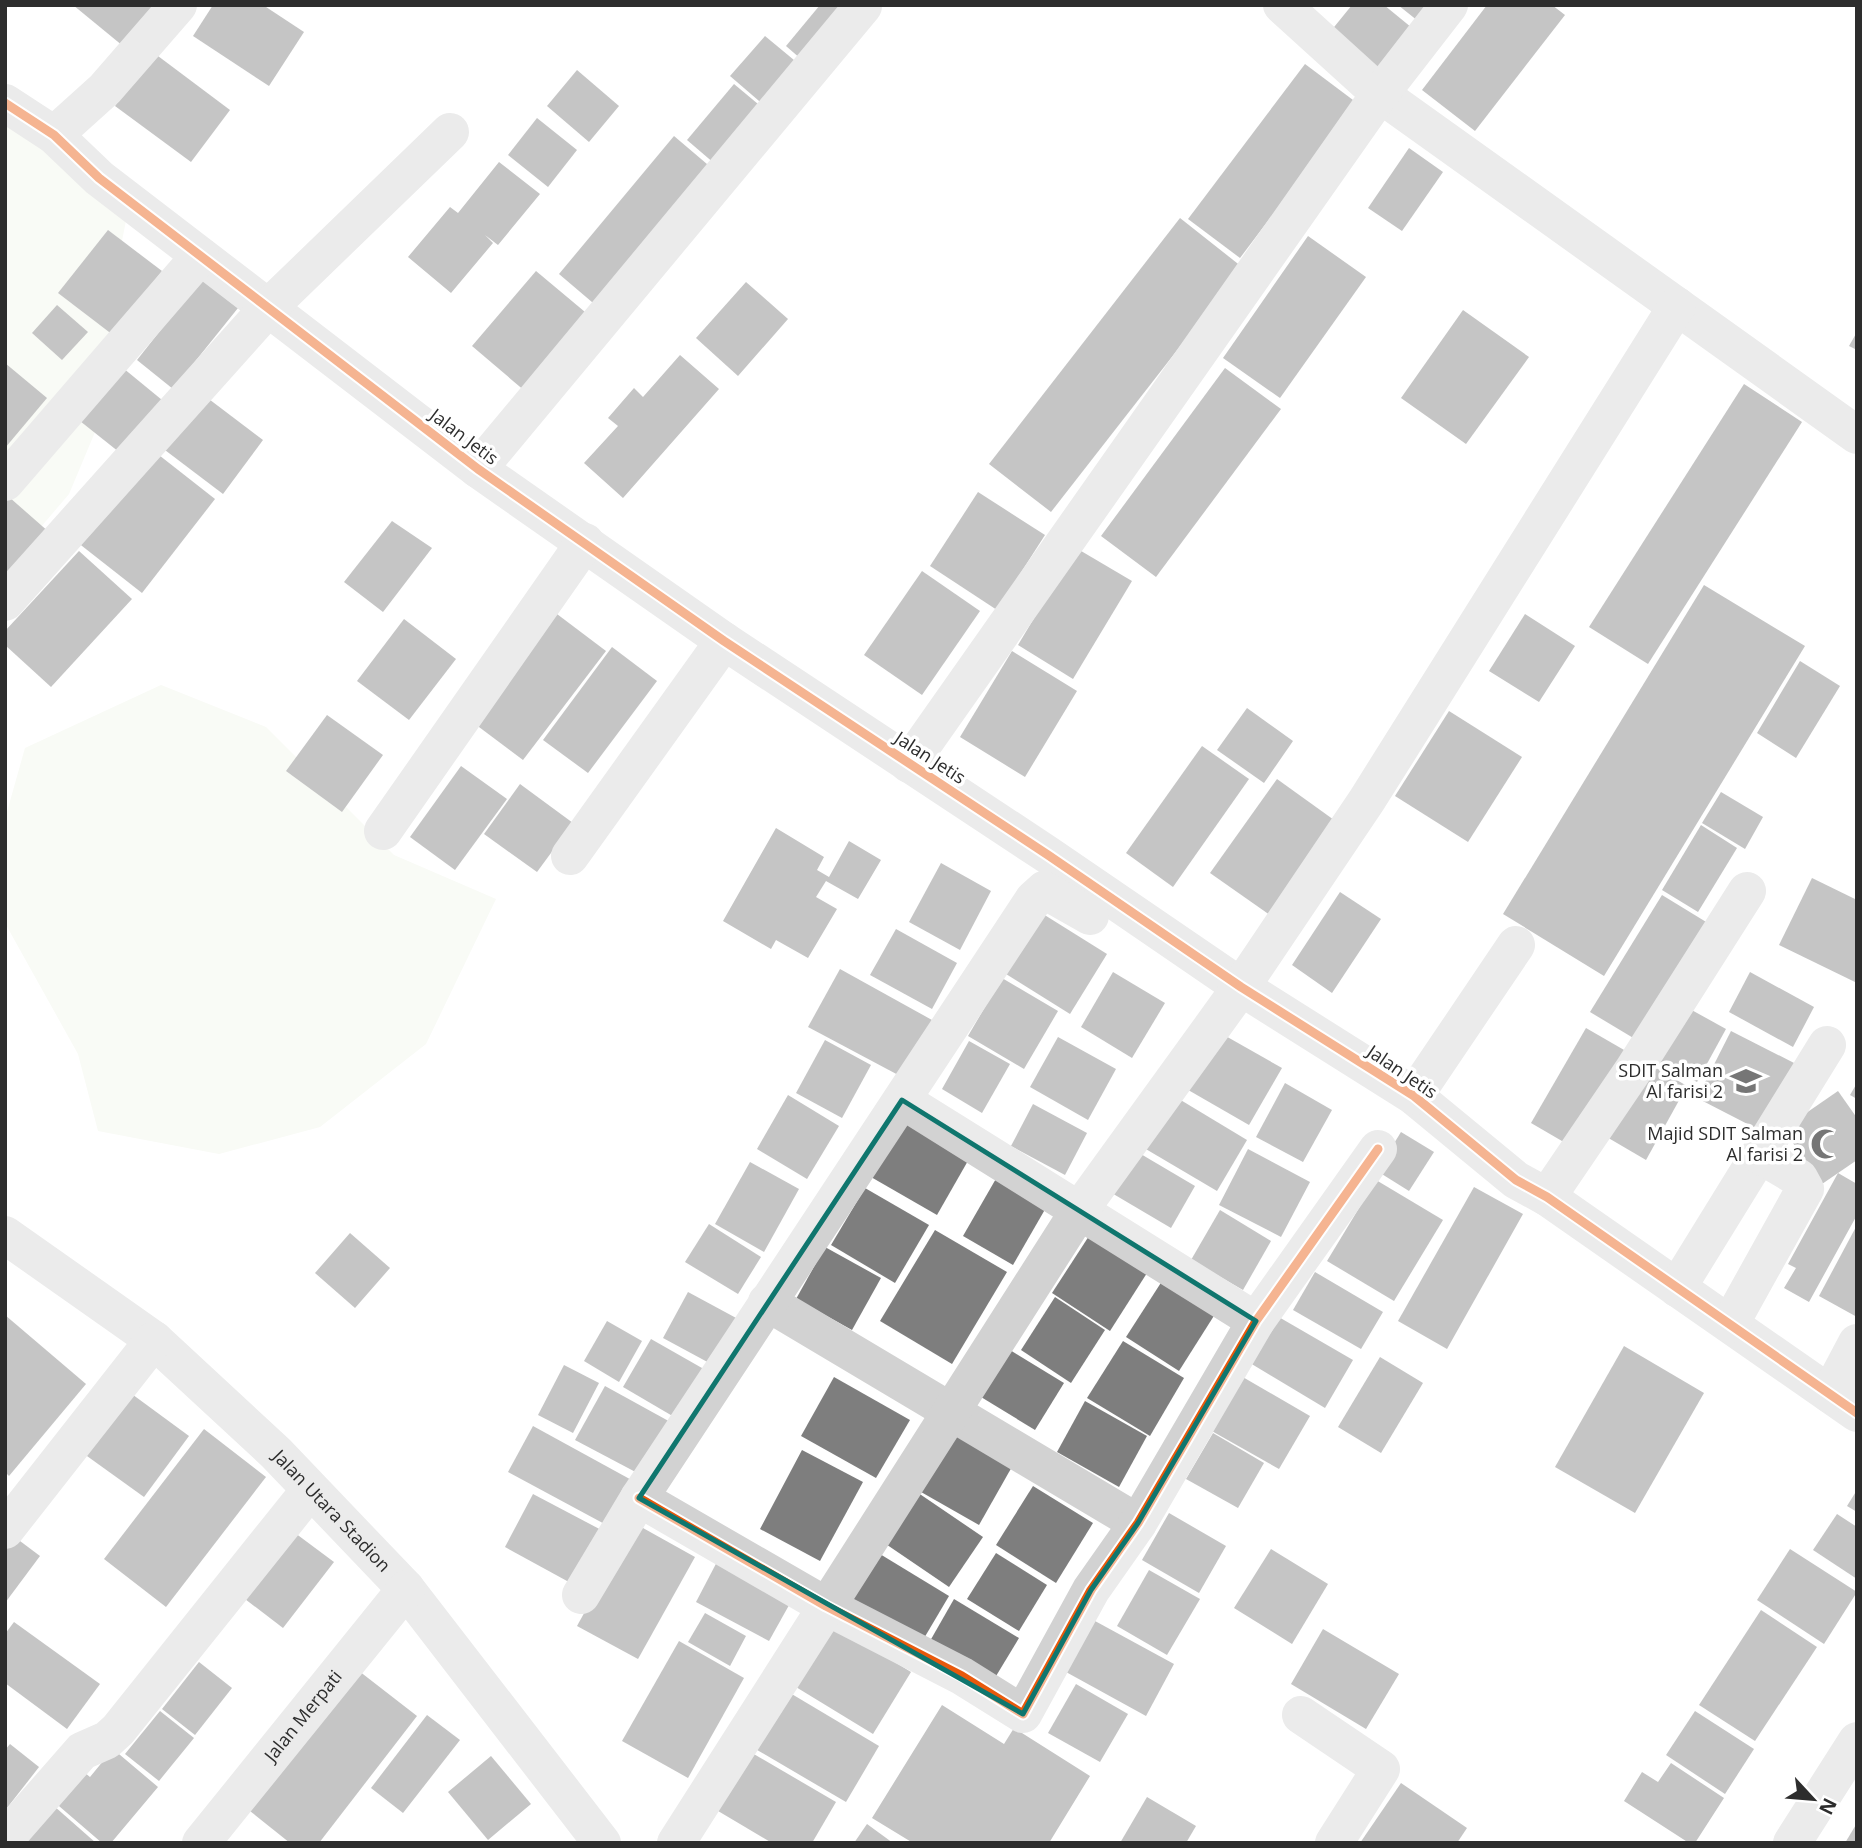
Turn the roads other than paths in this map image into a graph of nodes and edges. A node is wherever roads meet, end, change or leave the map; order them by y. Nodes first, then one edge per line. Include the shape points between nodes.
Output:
1 (178, 5) edge
2 (1282, 5) edge
3 (1449, 5) edge
4 (863, 6) edge
5 (1380, 94) junction
6 (5, 103) edge
7 (450, 132) dead end
8 (54, 135) junction
9 (200, 257) junction
10 (1677, 306) junction
11 (268, 308) junction
12 (1857, 435) edge
13 (478, 469) junction
14 (5, 482) edge
15 (585, 542) junction
16 (5, 602) edge
17 (723, 642) junction
18 (909, 764) junction
19 (383, 831) dead end
20 (570, 856) dead end
21 (1747, 891) dead end
22 (1090, 916) dead end
23 (1516, 945) dead end
24 (1241, 987) junction
25 (1826, 1045) dead end
26 (1414, 1096) junction
27 (902, 1100) junction
28 (1378, 1149) dead end
29 (1760, 1155) junction
30 (1546, 1197) junction
31 (1079, 1211) junction
32 (5, 1235) edge
33 (1677, 1288) junction
34 (767, 1302) junction
35 (1256, 1321) junction
36 (1730, 1324) junction
37 (154, 1340) junction
38 (1857, 1343) edge
39 (1843, 1404) edge
40 (950, 1412) junction
41 (310, 1490) junction
42 (639, 1498) junction
43 (1138, 1523) junction
44 (5, 1531) edge
45 (406, 1588) junction
46 (581, 1595) dead end
47 (825, 1606) junction
48 (1301, 1714) dead end
49 (1857, 1741) edge
50 (5, 1839) edge
51 (201, 1843) edge
52 (602, 1843) edge
53 (676, 1843) edge
54 (1334, 1843) edge
55 (1792, 1843) edge

1 - 8 street via 105,89
2 - 5 street
3 - 5 street
4 - 13 street
5 - 10 street
5 - 18 street
6 - 8 street, Jalan Jetis
7 - 11 street
8 - 9 street, Jalan Jetis via 99,178
9 - 11 street, Jalan Jetis
9 - 14 street
10 - 12 street
10 - 24 street via 1424,712
11 - 13 street, Jalan Jetis
11 - 16 street
13 - 15 street, Jalan Jetis
15 - 17 street, Jalan Jetis
15 - 19 street
17 - 18 street, Jalan Jetis
17 - 20 street
18 - 24 street, Jalan Jetis
21 - 30 street
22 - 27 street via 1044,890
23 - 26 street
24 - 26 street, Jalan Jetis
24 - 31 street
25 - 29 street
26 - 30 street, Jalan Jetis via 1516,1180
27 - 31 street
27 - 34 street
28 - 35 street
29 - 33 street
29 - 36 street via 1799,1178 1805,1189
30 - 33 street, Jalan Jetis
31 - 35 street
31 - 40 street
32 - 37 street, Jalan Utara Stadion
33 - 36 street, Jalan Jetis
34 - 40 street
34 - 42 street
35 - 43 street
36 - 39 street, Jalan Jetis
37 - 41 street, Jalan Utara Stadion
37 - 44 street
38 - 39 street
40 - 43 street
40 - 47 street
41 - 45 street, Jalan Utara Stadion
41 - 50 street via 118,1730 82,1751
42 - 46 street
42 - 47 street
43 - 47 street via 1091,1590 1023,1714 962,1676
45 - 51 street, Jalan Merpati
45 - 52 street, Jalan Utara Stadion
47 - 53 street
48 - 54 street via 1381,1769
49 - 55 street

